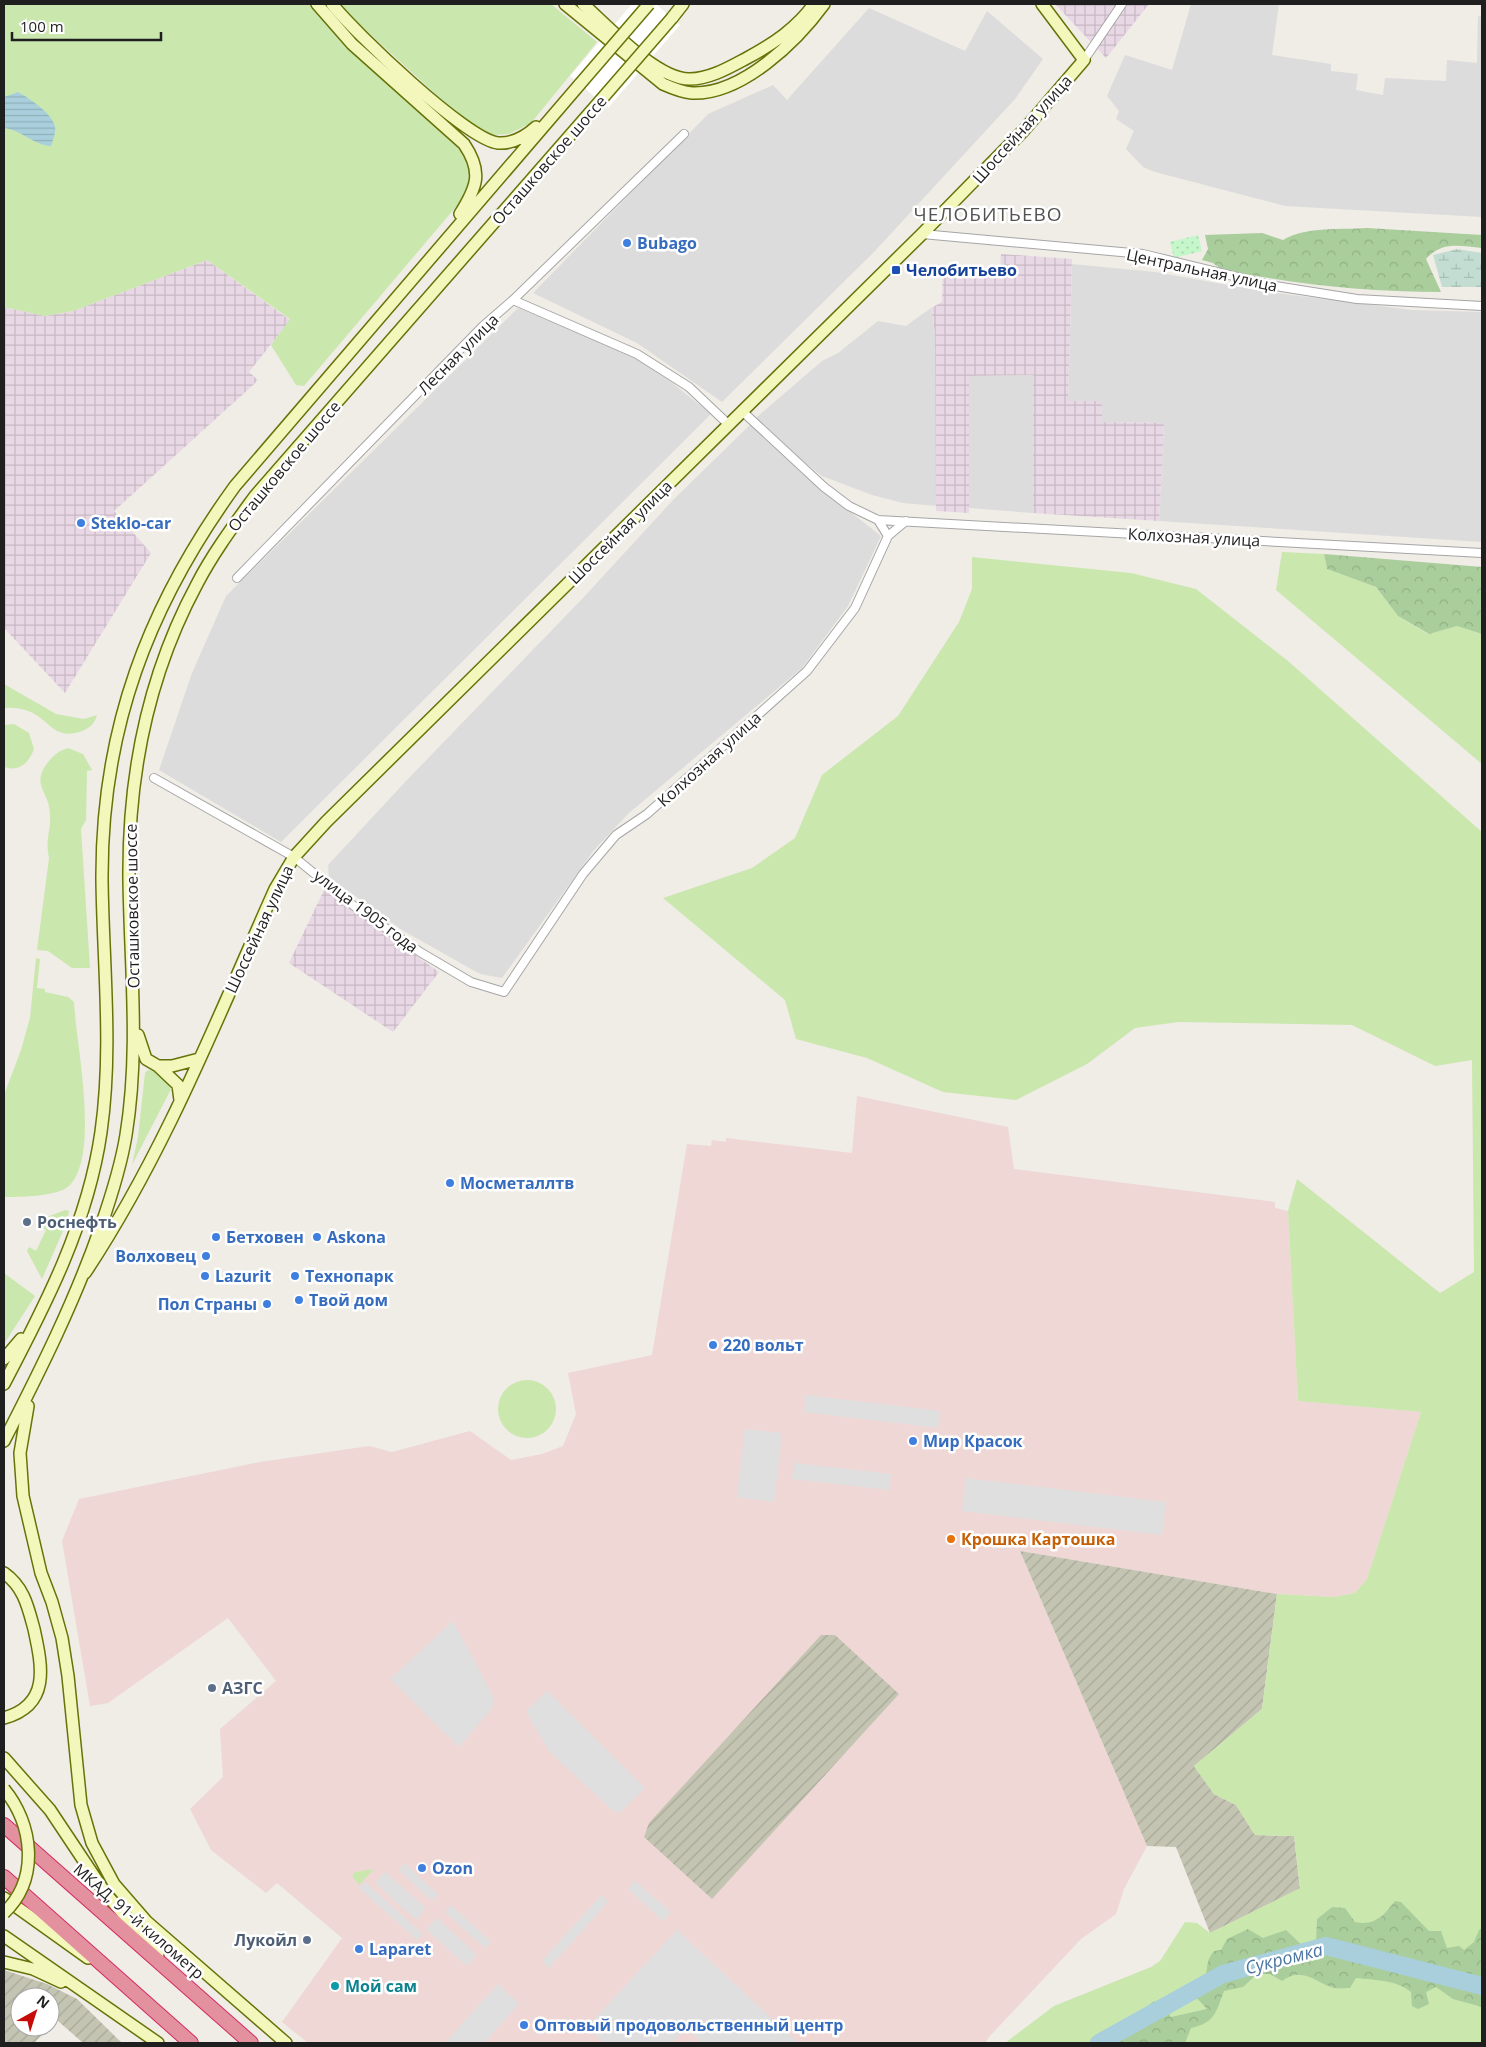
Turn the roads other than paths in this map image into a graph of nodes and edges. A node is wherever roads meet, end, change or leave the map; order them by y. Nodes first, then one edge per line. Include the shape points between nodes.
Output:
1 (317, 4) edge
2 (332, 4) edge
3 (565, 4) edge
4 (583, 4) edge
5 (649, 4) edge
6 (683, 4) edge
7 (804, 4) edge
8 (814, 4) edge
9 (824, 4) edge
10 (1042, 4) edge
11 (1122, 4) edge
12 (765, 48) junction
13 (1084, 60) junction
14 (580, 84) junction
15 (684, 134) dead end
16 (922, 234) junction
17 (433, 254) junction
18 (513, 300) junction
19 (1482, 306) edge
20 (742, 410) junction
21 (728, 424) junction
22 (878, 520) junction
23 (906, 521) junction
24 (888, 536) junction
25 (1482, 554) edge
26 (237, 578) dead end
27 (154, 778) dead end
28 (294, 857) junction
29 (504, 992) joint
30 (135, 1016) junction
31 (199, 1059) junction
32 (158, 1066) junction
33 (180, 1101) junction
34 (84, 1273) junction
35 (43, 1310) junction
36 (6, 1359) edge
37 (40, 1369) junction
38 (4, 1384) edge
39 (4, 1441) edge
40 (4, 1573) edge
41 (4, 1718) edge
42 (4, 1758) edge
43 (4, 1789) edge
44 (4, 1825) edge
45 (74, 1843) junction
46 (4, 1877) edge
47 (114, 1884) junction
48 (4, 1898) edge
49 (4, 1913) edge
50 (4, 1936) edge
51 (4, 1962) edge
52 (181, 1982) junction
53 (128, 1988) junction
54 (93, 2000) junction
55 (158, 2043) edge
56 (191, 2043) edge
57 (251, 2043) edge
58 (286, 2043) edge

1 - 17 main road via 352,44 450,130 472,156 477,170 470,198
2 - 14 main road via 360,36 458,121 497,143 523,137
3 - 9 main road via 663,84 692,93 723,86 762,66 799,35
4 - 12 main road via 658,68 688,80 713,74
5 - 14 main road, Осташковское шоссе, bridge
6 - 30 main road, Осташковское шоссе, bridge via 255,496 197,584 167,647 149,702 131,811 129,880
7 - 12 main road via 794,22
8 - 12 main road via 796,25
10 - 13 main road
11 - 13 street, Шоссейная улица
13 - 16 main road, Шоссейная улица via 1024,130
14 - 17 main road, Осташковское шоссе
15 - 18 street, Лесная улица
16 - 19 street, Центральная улица via 1143,254 1274,286 1358,299
16 - 20 main road, Шоссейная улица
17 - 35 main road, Осташковское шоссе via 235,486 203,530 174,580 146,639 127,695 112,758 103,818 102,881 108,1016 101,1132 89,1190 70,1248
18 - 21 street via 637,354 689,387
18 - 26 street, Лесная улица via 483,326
20 - 21 main road, Шоссейная улица
20 - 22 street, Колхозная улица via 824,487 849,506
21 - 28 main road, Шоссейная улица via 362,784
22 - 23 street, Колхозная улица
22 - 24 street
23 - 24 street, Колхозная улица
23 - 25 street, Колхозная улица
24 - 29 street, Колхозная улица via 855,608 807,671 647,814 616,835 583,874
27 - 28 street, улица 1905 года
28 - 29 street, улица 1905 года via 354,906 420,952 472,982
28 - 31 main road, Шоссейная улица via 274,889
30 - 32 main road via 146,1059
30 - 34 main road, Осташковское шоссе via 133,1077 126,1136 111,1196
31 - 32 main road via 177,1066
31 - 33 main road, Шоссейная улица
32 - 33 main road via 178,1085
33 - 34 main road, Шоссейная улица via 129,1203
34 - 37 main road, Осташковское шоссе
35 - 36 main road
35 - 38 main road
37 - 39 main road
37 - 47 main road via 22,1431 23,1496 62,1638 81,1805 92,1843
40 - 41 main road via 20,1588 26,1599 42,1662 41,1681 36,1694 21,1711
42 - 45 main road
43 - 49 main road, bridge via 24,1824 29,1858 18,1894
44 - 52 highway, МКАД, 91-й километр
45 - 47 main road
45 - 52 main road via 106,1894
46 - 53 highway
47 - 58 main road via 147,1922
48 - 53 main road
50 - 54 main road
51 - 54 main road via 33,1969
52 - 57 highway, МКАД, 91-й километр
53 - 56 highway
54 - 55 main road

